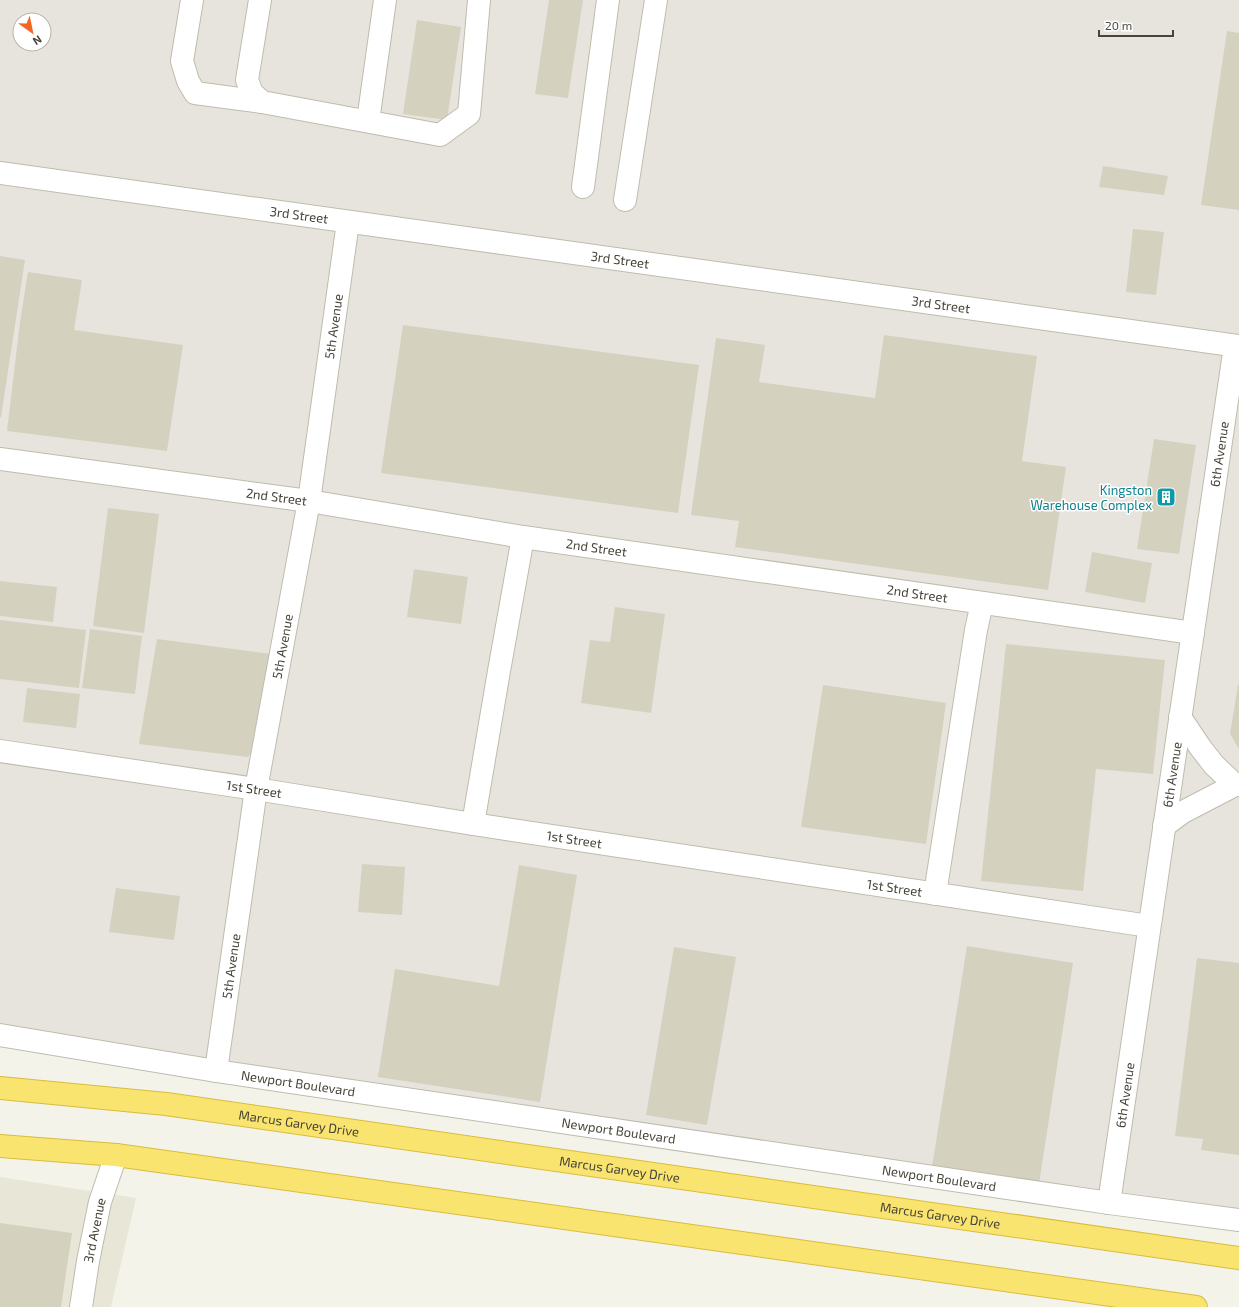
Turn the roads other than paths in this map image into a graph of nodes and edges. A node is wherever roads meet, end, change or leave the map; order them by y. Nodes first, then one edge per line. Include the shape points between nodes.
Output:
1 (192, 0) edge
2 (260, 0) edge
3 (385, 0) edge
4 (479, 0) edge
5 (608, 0) edge
6 (656, 0) edge
7 (262, 102) junction
8 (368, 122) junction
9 (0, 173) edge
10 (582, 187) dead end
11 (625, 200) dead end
12 (348, 222) junction
13 (1237, 346) edge
14 (0, 459) edge
15 (309, 501) junction
16 (524, 537) junction
17 (982, 603) junction
18 (1193, 633) junction
19 (1180, 717) junction
20 (0, 751) edge
21 (1237, 785) edge
22 (256, 789) junction
23 (473, 824) junction
24 (1164, 826) junction
25 (935, 894) junction
26 (1149, 926) junction
27 (0, 1035) edge
28 (216, 1071) junction
29 (0, 1088) edge
30 (0, 1146) edge
31 (116, 1155) junction
32 (1109, 1203) junction
33 (1239, 1220) edge
34 (1239, 1258) edge
35 (81, 1307) edge
36 (1196, 1307) edge

1 - 7 street via 182,60 188,81 195,93
2 - 7 street via 247,80 252,93
3 - 8 street
4 - 8 street via 469,114 440,135
5 - 10 street
6 - 11 street
7 - 8 street
9 - 12 street, 3rd Street
12 - 13 street, 3rd Street
12 - 15 street, 5th Avenue
13 - 18 street, 6th Avenue
14 - 15 street, 2nd Street
15 - 16 street, 2nd Street
15 - 22 street, 5th Avenue
16 - 17 street, 2nd Street
16 - 23 street
17 - 18 street, 2nd Street
17 - 25 street
18 - 19 street, 6th Avenue
19 - 21 street via 1214,766
19 - 24 street, 6th Avenue
20 - 22 street, 1st Street
21 - 24 street via 1183,812
22 - 23 street, 1st Street
22 - 28 street, 5th Avenue
23 - 25 street, 1st Street
24 - 26 street, 6th Avenue
25 - 26 street, 1st Street
26 - 32 street, 6th Avenue
27 - 28 street, Newport Boulevard
28 - 32 street, Newport Boulevard
29 - 34 highway, Marcus Garvey Drive via 166,1104
30 - 31 highway
31 - 35 street, 3rd Avenue via 100,1202
31 - 36 highway
32 - 33 street, Newport Boulevard

